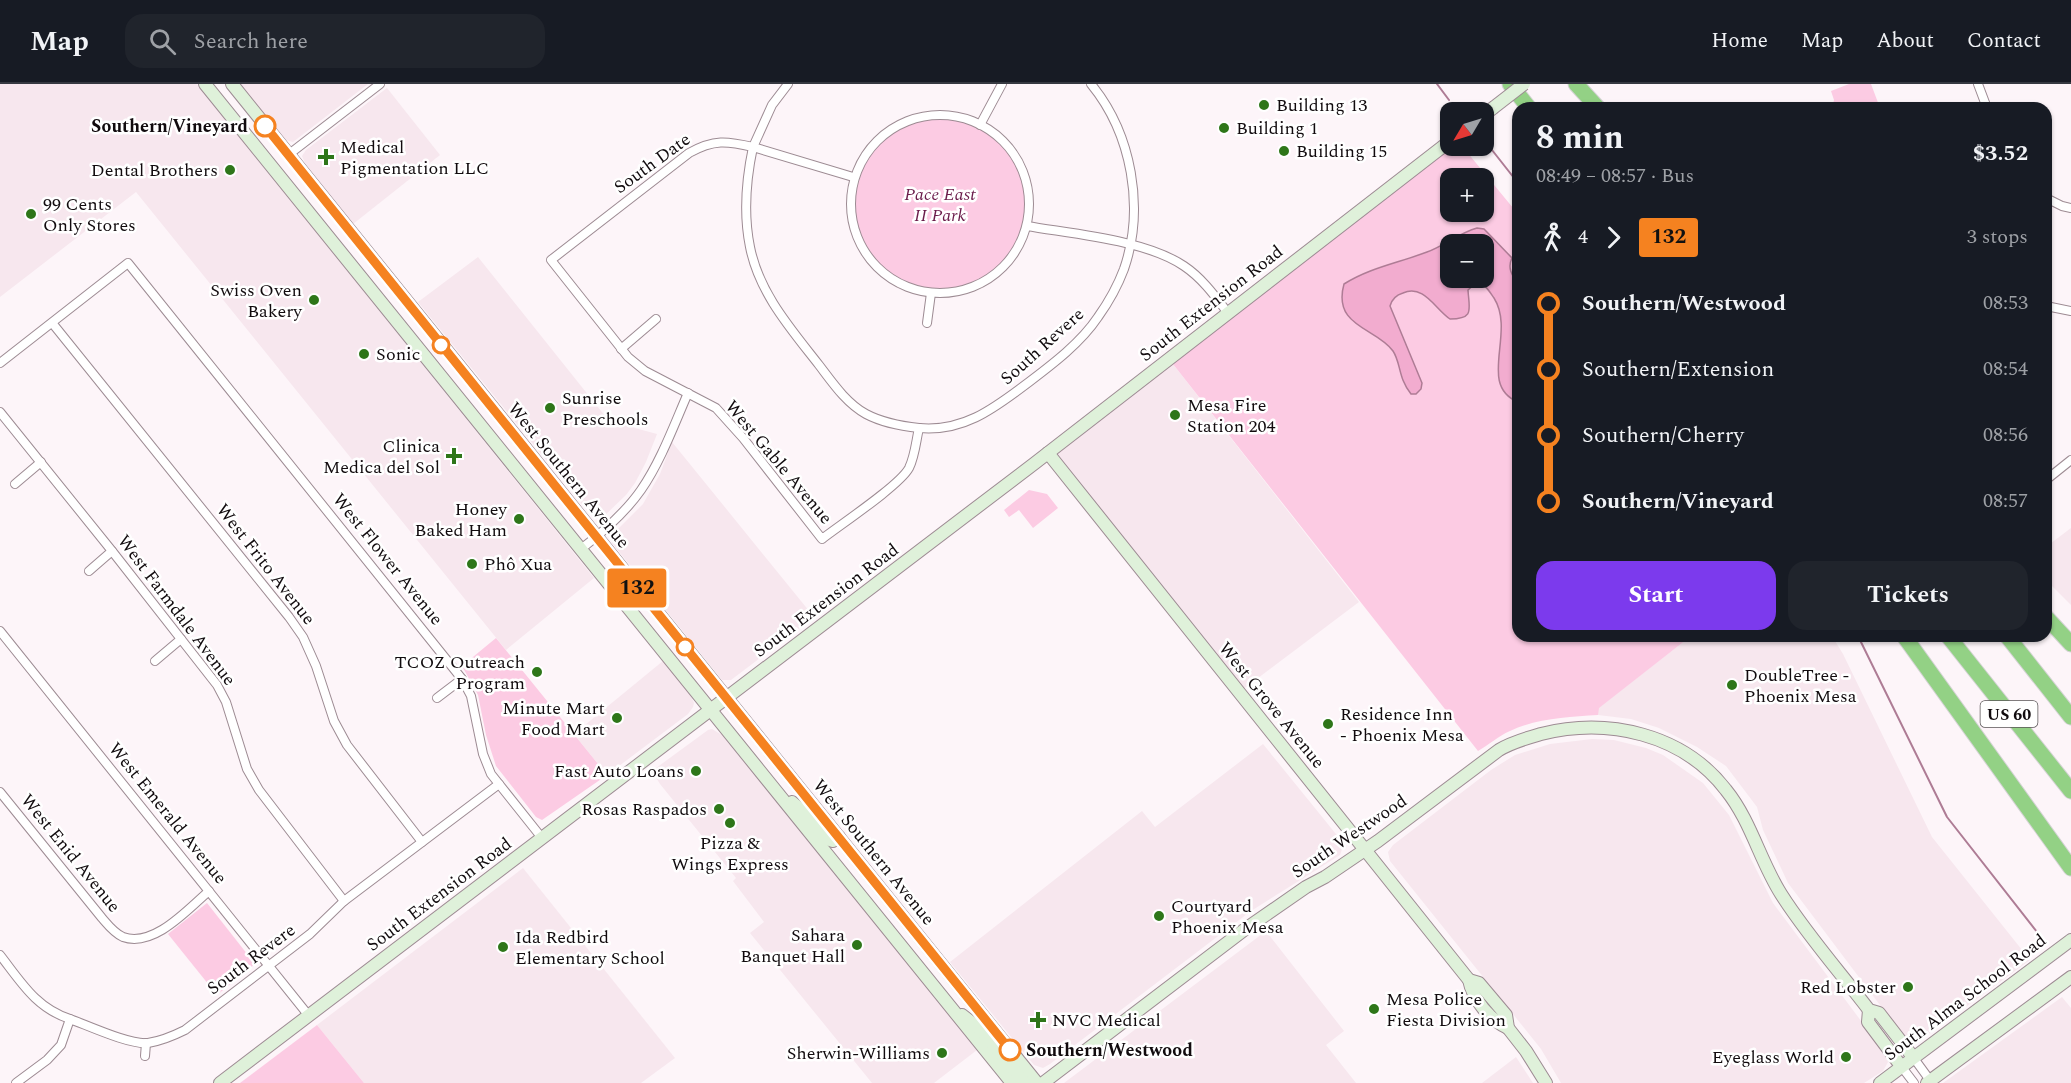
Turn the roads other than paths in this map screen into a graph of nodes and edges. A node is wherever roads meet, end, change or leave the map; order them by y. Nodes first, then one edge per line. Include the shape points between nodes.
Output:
1 (205, 84) edge
2 (232, 84) edge
3 (380, 84) edge
4 (788, 84) edge
5 (1002, 84) edge
6 (1091, 84) edge
7 (1508, 84) edge
8 (1524, 84) edge
9 (1569, 84) edge
10 (1576, 84) edge
11 (1978, 84) edge
12 (1518, 102) edge
13 (1524, 102) edge
14 (1583, 102) edge
15 (1592, 102) edge
16 (1985, 102) edge
17 (1494, 107) edge
18 (980, 124) junction
19 (753, 147) junction
20 (1440, 149) edge
21 (288, 155) junction
22 (853, 177) junction
23 (2052, 201) edge
24 (2071, 208) edge
25 (1028, 226) junction
26 (1131, 245) junction
27 (551, 260) joint
28 (931, 293) junction
29 (2052, 307) edge
30 (2071, 311) edge
31 (1228, 313) junction
32 (656, 319) dead end
33 (927, 323) dead end
34 (53, 324) junction
35 (621, 349) junction
36 (0, 363) edge
37 (688, 393) junction
38 (0, 412) edge
39 (919, 428) junction
40 (1048, 453) junction
41 (2071, 460) edge
42 (40, 462) junction
43 (2052, 475) edge
44 (15, 484) dead end
45 (596, 537) junction
46 (581, 549) junction
47 (112, 550) junction
48 (89, 571) dead end
49 (2052, 623) edge
50 (0, 631) edge
51 (181, 639) junction
52 (1908, 642) edge
53 (1953, 642) edge
54 (2012, 642) edge
55 (2071, 644) edge
56 (155, 661) dead end
57 (462, 679) junction
58 (437, 698) dead end
59 (727, 699) junction
60 (711, 711) junction
61 (2071, 717) edge
62 (499, 783) junction
63 (773, 787) junction
64 (2071, 791) edge
65 (0, 792) edge
66 (839, 837) junction
67 (542, 838) junction
68 (422, 842) junction
69 (1364, 850) junction
70 (2071, 868) edge
71 (209, 891) junction
72 (344, 901) junction
73 (918, 935) junction
74 (2071, 940) edge
75 (903, 948) junction
76 (0, 955) edge
77 (270, 965) junction
78 (2071, 977) edge
79 (953, 1010) junction
80 (1869, 1010) junction
81 (309, 1016) junction
82 (70, 1019) junction
83 (146, 1043) junction
84 (145, 1056) dead end
85 (1913, 1057) junction
86 (1901, 1066) junction
87 (1930, 1082) edge
88 (16, 1083) edge
89 (220, 1083) edge
90 (1012, 1083) edge
91 (1024, 1083) edge
92 (1037, 1083) edge
93 (1043, 1083) edge
94 (1546, 1083) edge
95 (1880, 1083) edge
96 (1914, 1083) edge

1 - 46 street, West Southern Avenue
2 - 21 street, West Southern Avenue
3 - 21 street
4 - 19 street via 772,105
5 - 18 street
6 - 26 street, South Revere via 1106,104 1127,154 1134,201
7 - 12 highway
7 - 13 highway
8 - 17 street, bridge
9 - 14 highway
10 - 15 highway
11 - 16 street
18 - 22 street via 934,116 904,122 878,139
18 - 25 street via 1013,152 1029,196
19 - 22 street, South Date
19 - 27 street, South Date via 726,141 689,153
19 - 39 street, South Revere via 747,178 747,223 750,249 768,295 849,401 878,420
20 - 31 street, South Extension Road
21 - 45 street, West Southern Avenue
22 - 28 street via 850,202 854,231 863,249 884,274 899,284
23 - 24 street
25 - 26 street
25 - 28 street via 1009,261 995,275 963,292
26 - 31 street via 1183,266
26 - 39 street, South Revere via 1123,271 1097,319 1046,369 972,420 942,428
27 - 35 street, West Gable Avenue
28 - 33 street
29 - 30 street
31 - 40 street, South Extension Road
32 - 35 street
34 - 36 street
34 - 57 street, West Flower Avenue via 128,263
34 - 68 street, West Frito Avenue via 289,617 303,637 347,745
35 - 37 street, West Gable Avenue via 645,371
37 - 39 street, West Gable Avenue via 716,408 822,539 908,471
37 - 45 street via 641,490
38 - 42 street, West Farmdale Avenue
40 - 59 street, South Extension Road
40 - 69 street, West Grove Avenue
41 - 43 street
42 - 44 street
42 - 47 street, West Farmdale Avenue
45 - 46 street
45 - 59 street, West Southern Avenue
46 - 60 street, West Southern Avenue
47 - 48 street
47 - 51 street, West Farmdale Avenue
49 - 55 highway
50 - 71 street, West Emerald Avenue
51 - 56 street
51 - 72 street, West Farmdale Avenue via 226,702 247,770 259,790
52 - 70 highway
53 - 64 highway, US 60
54 - 61 highway, US 60
57 - 58 street
57 - 62 street, West Flower Avenue via 471,696 483,754
59 - 60 street, South Extension Road
59 - 66 street, West Southern Avenue
60 - 63 street, West Southern Avenue
60 - 67 street, South Extension Road
62 - 67 street, West Flower Avenue
62 - 68 street, South Revere
63 - 66 street via 804,812 827,839
63 - 75 street, West Southern Avenue
65 - 71 street, West Enid Avenue via 102,918 123,937 150,937
66 - 73 street, West Southern Avenue
67 - 81 street, South Extension Road
68 - 72 street, South Revere
69 - 80 street, South Westwood via 1519,740 1600,727 1645,735 1699,763 1727,791 1782,895
69 - 93 street, South Westwood via 1244,930
69 - 94 street, West Grove Avenue via 1469,980 1471,992 1526,1051
71 - 77 street, West Emerald Avenue
72 - 77 street, South Revere
73 - 75 street
73 - 92 street, West Southern Avenue
74 - 85 street, South Alma School Road
75 - 79 street, West Southern Avenue
76 - 82 street, South Revere via 44,1007
77 - 81 street, West Emerald Avenue
77 - 83 street, South Revere via 184,1030
78 - 87 street
79 - 90 street, West Southern Avenue
79 - 91 street via 980,1029
80 - 85 street via 1879,1013
80 - 86 street via 1868,1022
81 - 89 street, South Extension Road
82 - 83 street, South Revere
82 - 88 street via 61,1045
83 - 84 street
85 - 86 street, South Alma School Road
85 - 87 street
86 - 95 street, South Alma School Road
86 - 96 street

